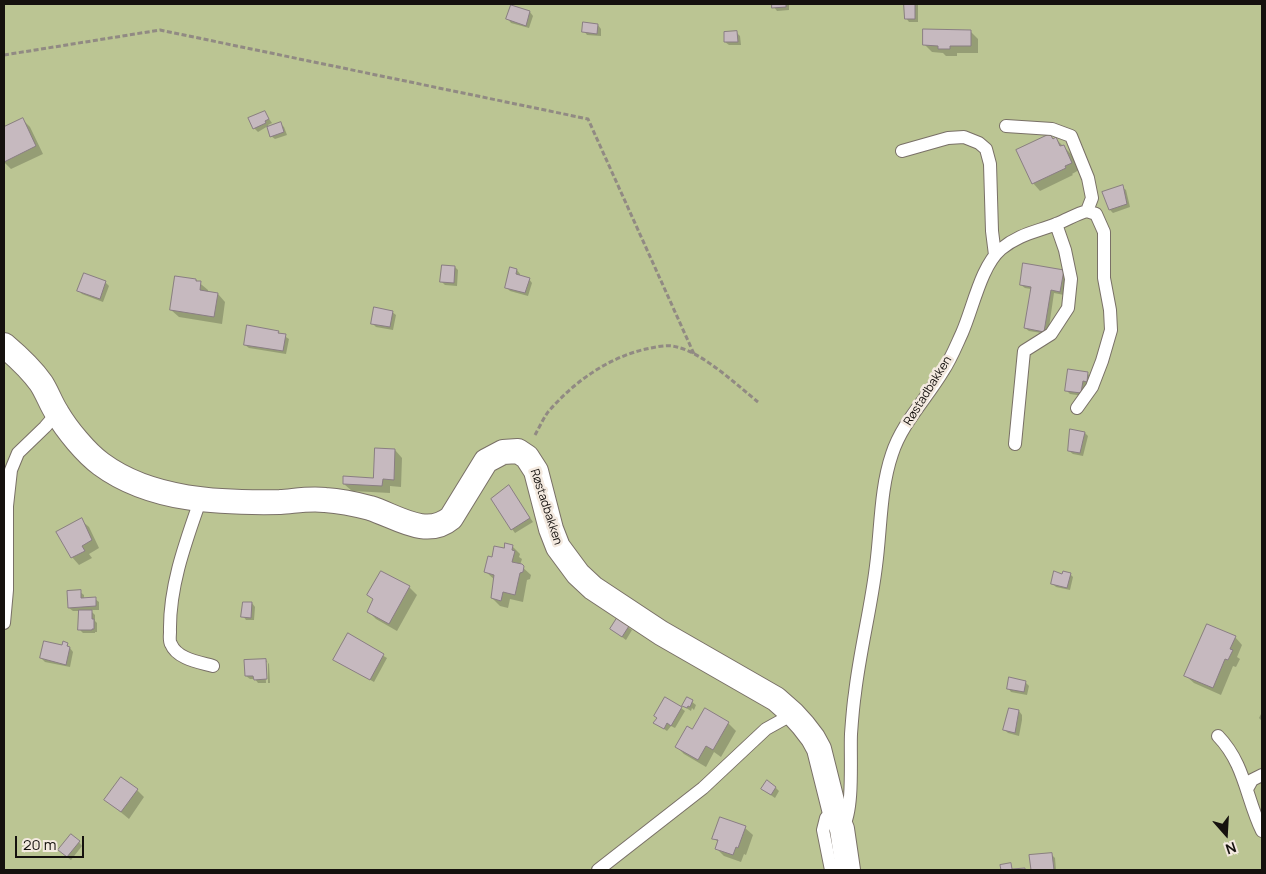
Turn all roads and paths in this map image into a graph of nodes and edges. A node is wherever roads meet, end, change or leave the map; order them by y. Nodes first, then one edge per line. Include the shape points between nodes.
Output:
1 (4, 55) edge
2 (1006, 126) dead end
3 (902, 151) dead end
4 (1087, 211) junction
5 (1056, 224) junction
6 (996, 255) junction
7 (4, 345) edge
8 (694, 354) junction
9 (758, 402) dead end
10 (1077, 408) dead end
11 (57, 413) junction
12 (1015, 444) dead end
13 (527, 457) junction
14 (202, 498) junction
15 (4, 622) edge
16 (213, 666) dead end
17 (793, 714) junction
18 (1218, 736) dead end
19 (1262, 775) edge
20 (1247, 789) junction
21 (838, 819) junction
22 (1262, 831) edge
23 (598, 870) edge
24 (831, 870) edge
25 (848, 870) edge

1 - 8 path via 160,30 588,119
2 - 4 lane via 1052,129 1071,136 1088,178 1092,198
3 - 6 lane via 956,137 973,139 986,149 990,164
4 - 5 lane, Røstadbakken
4 - 10 lane via 1096,214 1104,232 1104,278 1111,330 1092,387
5 - 6 lane, Røstadbakken via 1025,234
5 - 12 lane via 1071,279 1068,308 1051,334 1024,351
6 - 21 lane, Røstadbakken via 983,276 951,357 897,440 888,465 876,568 855,693 846,823
7 - 11 street, Røstadbakken via 42,385
8 - 9 path
8 - 13 path via 676,346 660,346 618,358 593,372 548,413 529,446
11 - 14 street, Røstadbakken via 91,455 111,470 144,487
11 - 15 lane via 18,453 11,470
13 - 14 street, Røstadbakken via 518,451 503,452 486,461 451,518 430,527 324,499 280,502
13 - 17 street, Røstadbakken via 536,471 558,547 578,574 593,588 661,632 762,690
14 - 16 lane via 176,578 170,643 182,657
17 - 21 street, Røstadbakken via 819,749
17 - 23 lane via 766,728 703,788
18 - 20 lane via 1239,765
19 - 20 lane via 1252,780
20 - 22 lane
21 - 24 lane, Røstadbakken via 826,818 823,830
21 - 25 street, Røstadbakken

